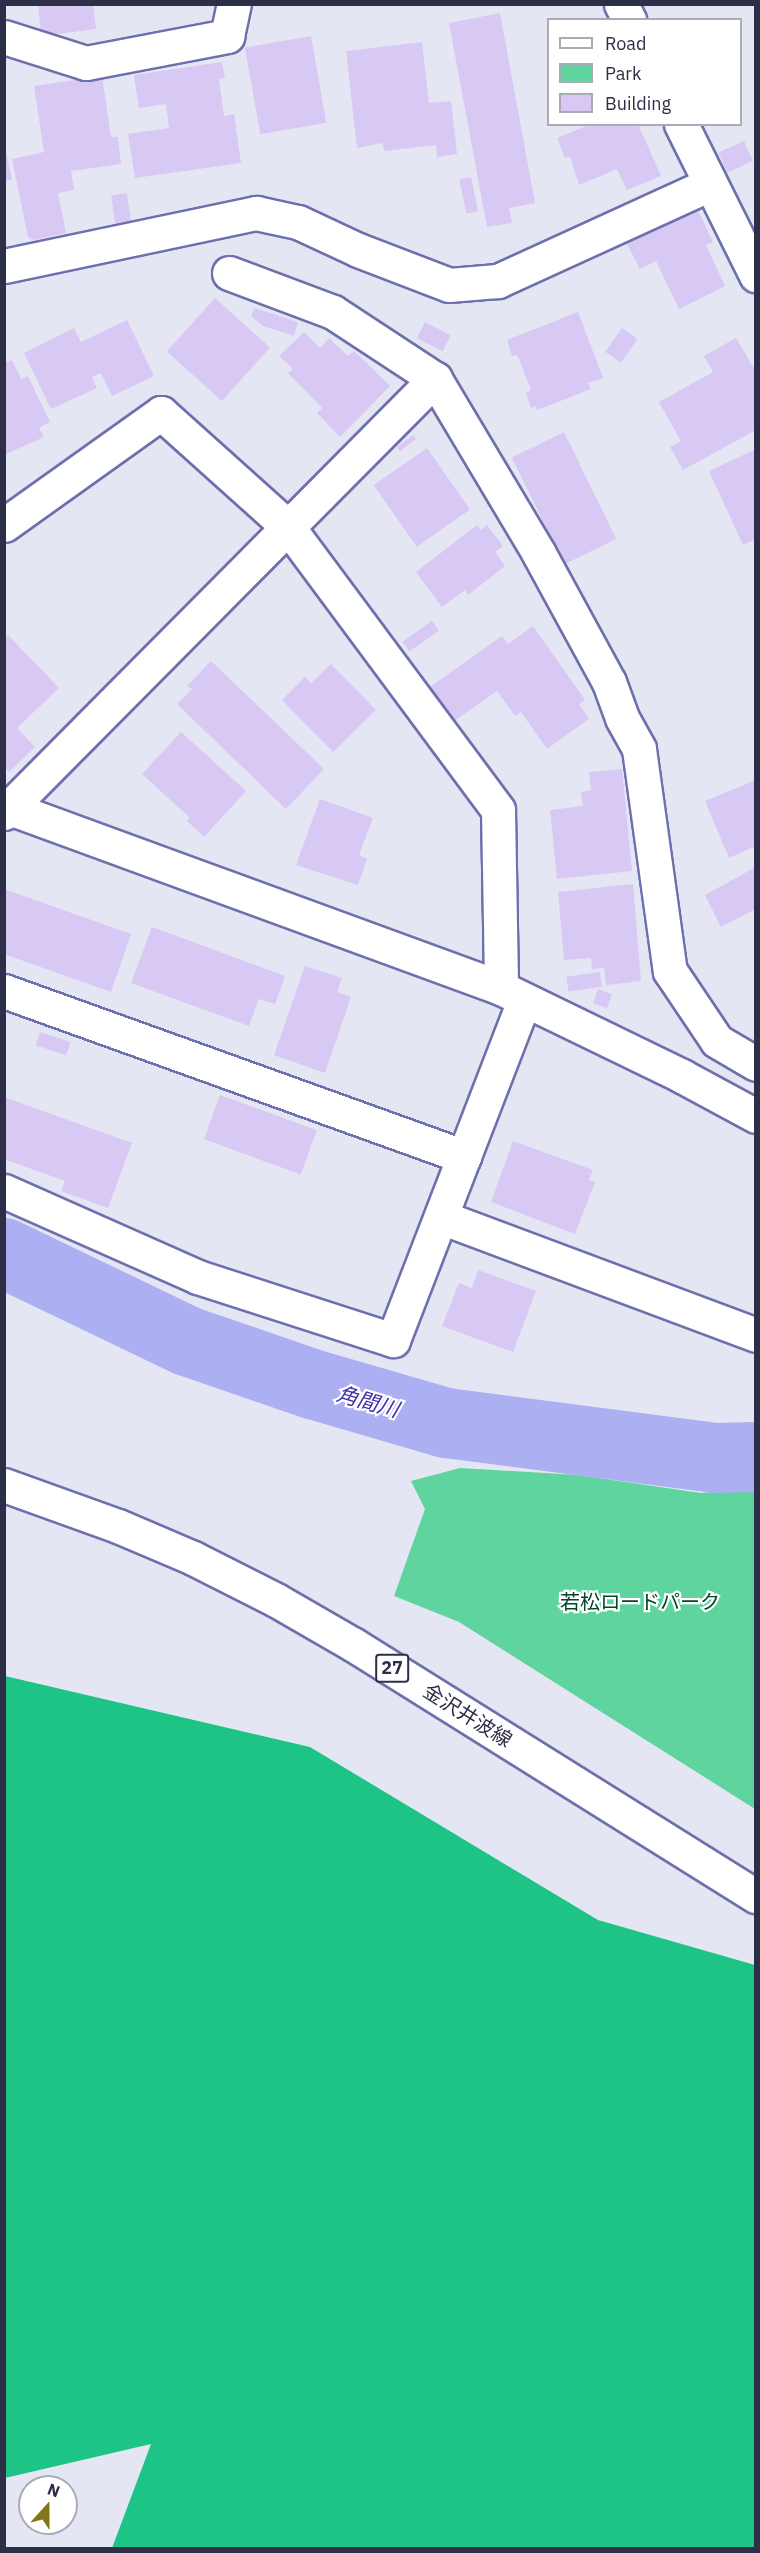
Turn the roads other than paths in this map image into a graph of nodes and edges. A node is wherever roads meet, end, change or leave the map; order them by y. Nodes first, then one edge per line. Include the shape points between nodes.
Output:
1 (234, 4) edge
2 (621, 4) edge
3 (628, 18) edge
4 (4, 37) edge
5 (682, 126) edge
6 (710, 184) junction
7 (4, 266) edge
8 (229, 273) dead end
9 (756, 275) edge
10 (435, 379) junction
11 (4, 525) edge
12 (288, 527) junction
13 (6, 809) edge
14 (4, 991) edge
15 (512, 995) junction
16 (756, 1064) edge
17 (756, 1116) edge
18 (464, 1157) junction
19 (4, 1191) edge
20 (441, 1217) junction
21 (756, 1335) edge
22 (4, 1485) edge
23 (756, 1896) edge

1 - 4 street via 227,36 86,63
2 - 3 street
5 - 6 street
6 - 7 street via 498,281 449,285 298,222 256,213
6 - 9 street
8 - 10 street via 333,312
10 - 12 street
10 - 16 street via 543,562 609,682 639,749 670,972 717,1041
11 - 12 street via 161,413
12 - 13 street
12 - 15 street via 498,810
13 - 15 street
14 - 18 street
15 - 17 street
15 - 18 street
18 - 20 street
19 - 20 street via 198,1277 393,1340
20 - 21 street
22 - 23 street, 金沢井波線 / 27 via 118,1526 276,1600 354,1644

